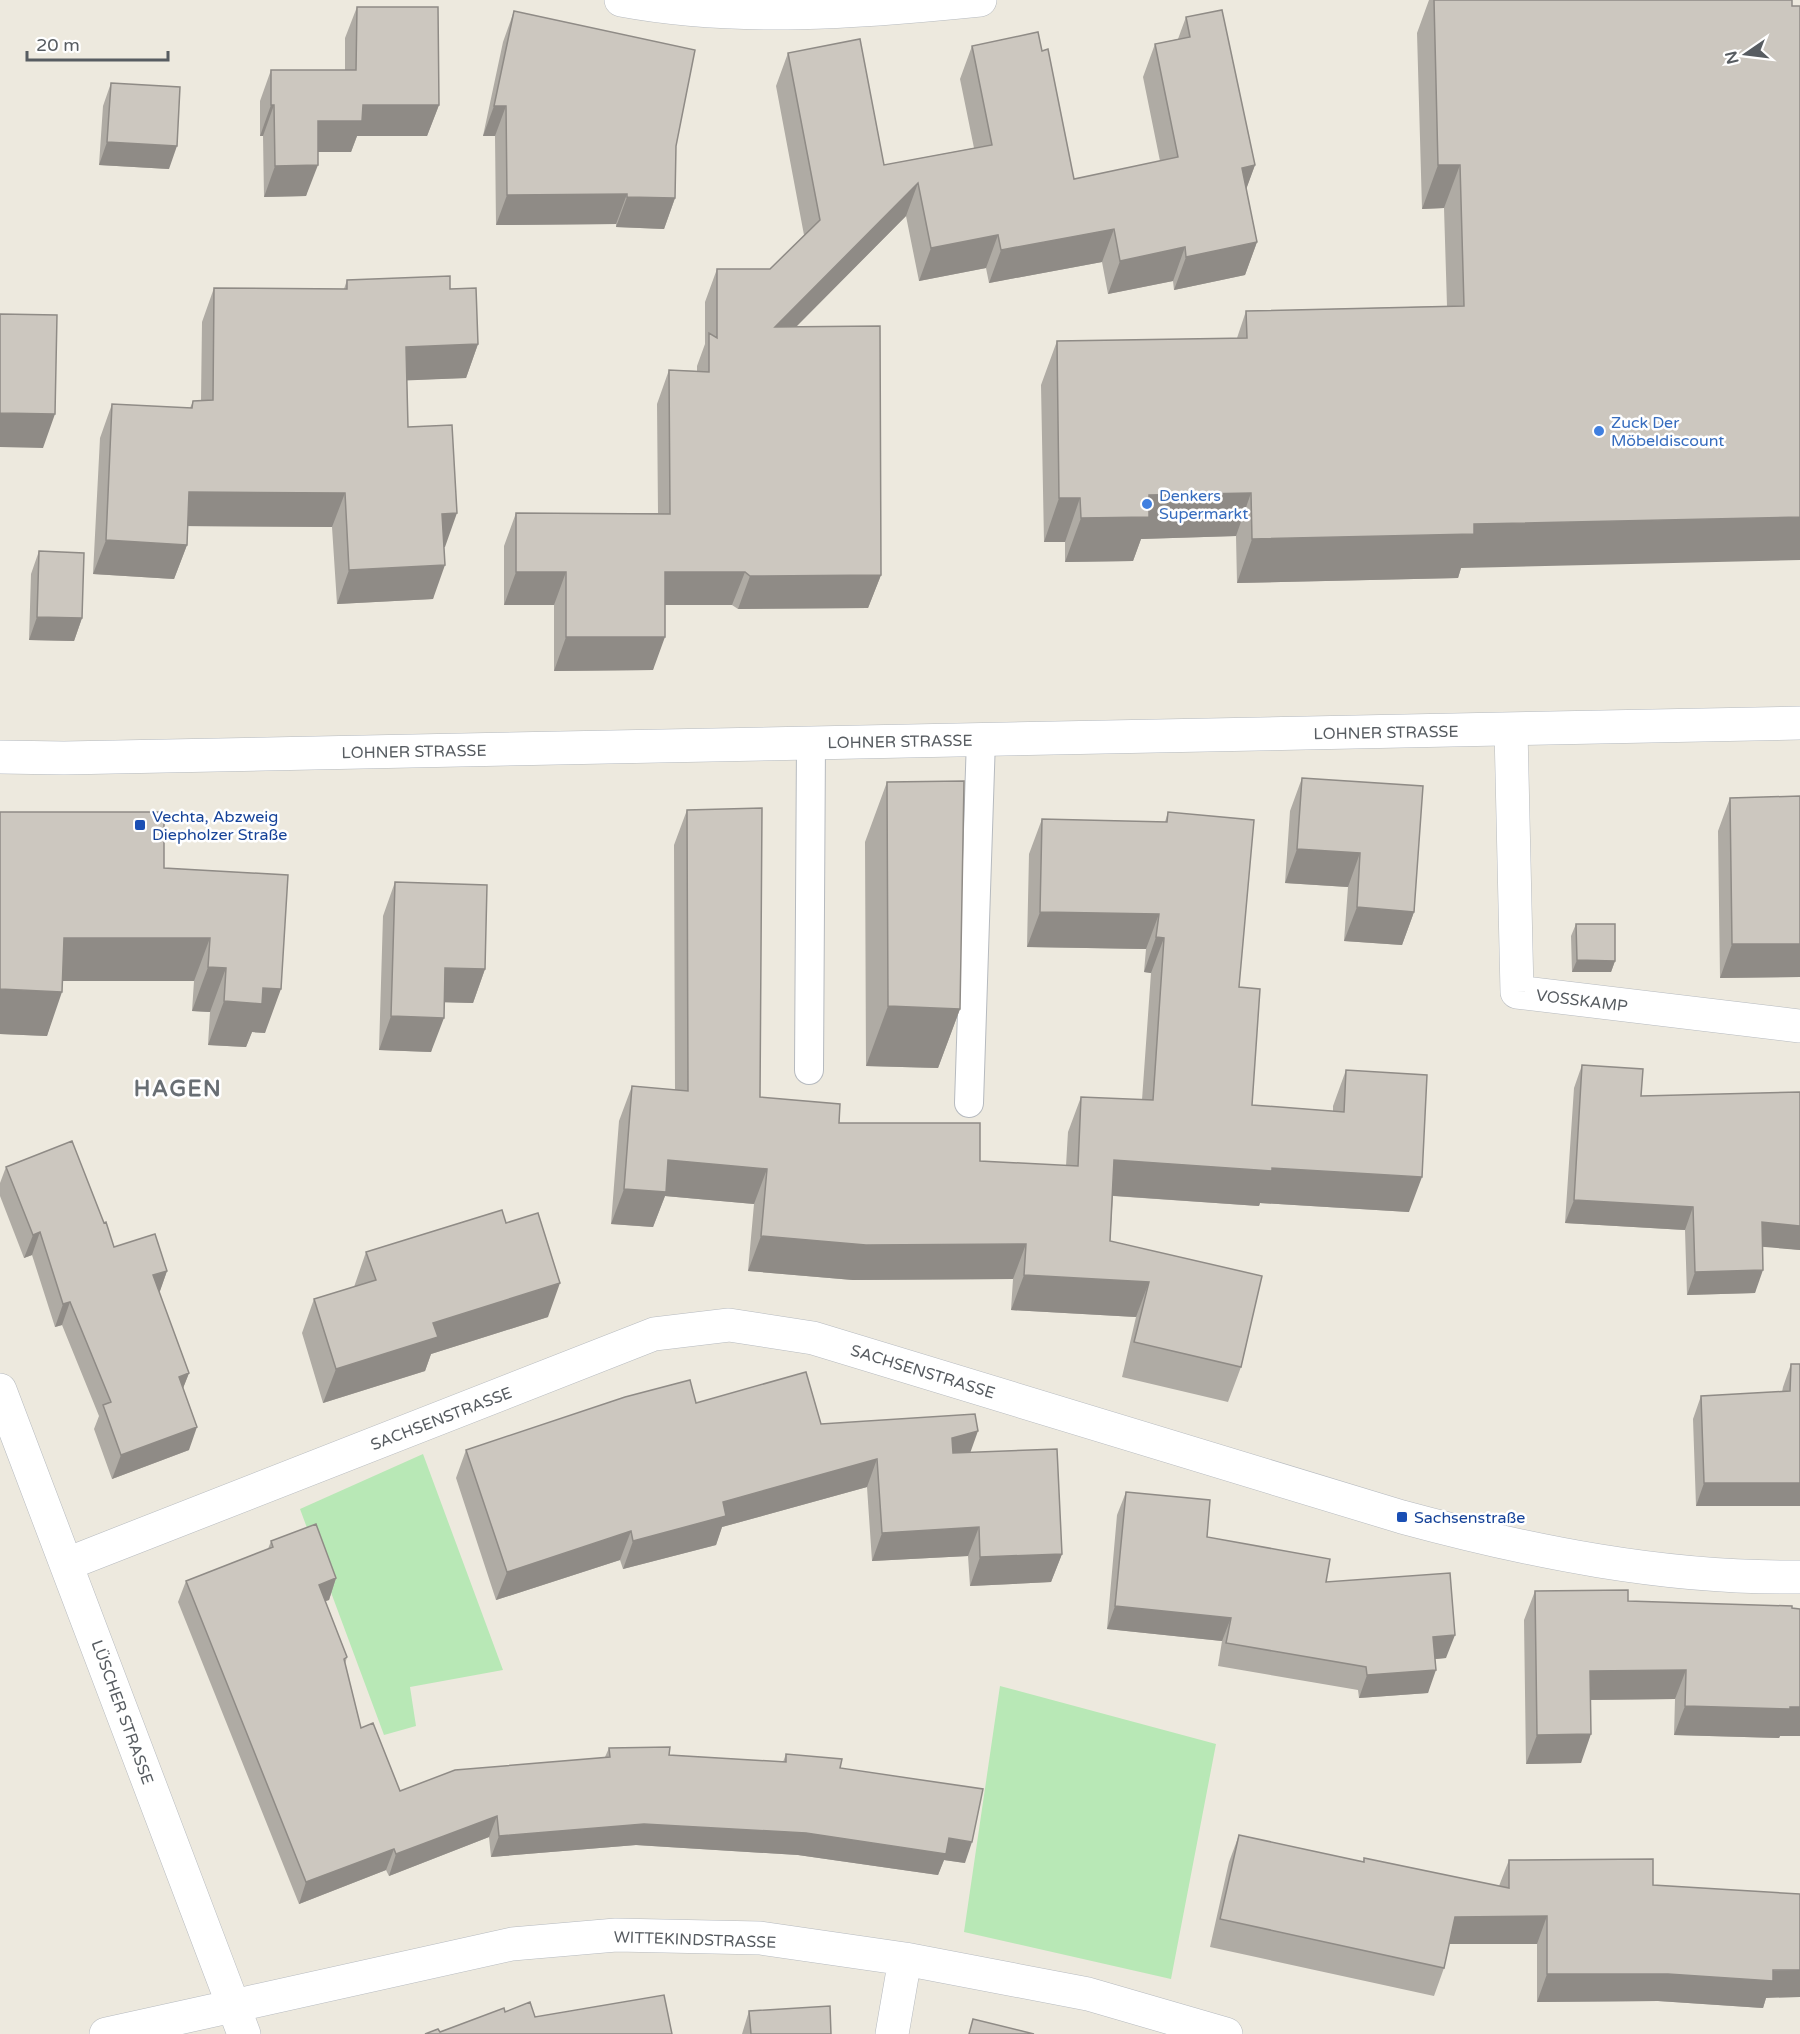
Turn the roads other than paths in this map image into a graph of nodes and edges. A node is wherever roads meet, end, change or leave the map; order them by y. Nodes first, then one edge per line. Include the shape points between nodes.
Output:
1 (621, 0) edge
2 (980, 0) edge
3 (1800, 723) edge
4 (1511, 730) junction
5 (981, 739) junction
6 (811, 742) junction
7 (0, 757) edge
8 (1800, 1026) edge
9 (809, 1070) dead end
10 (969, 1103) dead end
11 (0, 1390) edge
12 (67, 1564) junction
13 (1800, 1577) edge
14 (905, 1959) junction
15 (238, 2020) edge
16 (106, 2034) edge
17 (892, 2034) edge
18 (1226, 2034) edge

1 - 2 street via 675,10 792,13
3 - 4 street, LOHNER STRASSE
4 - 5 street, LOHNER STRASSE
4 - 8 street, VOSSKAMP via 1517,992
5 - 6 street, LOHNER STRASSE
5 - 10 lane
6 - 7 street, LOHNER STRASSE
6 - 9 lane
11 - 12 street, LÜSCHER STRASSE
12 - 13 street, SACHSENSTRASSE via 654,1334 729,1325 813,1338 1486,1539 1667,1571
12 - 15 street, LÜSCHER STRASSE
14 - 15 street, WITTEKINDSTRASSE via 760,1938 616,1935 512,1944
14 - 17 street
14 - 18 street, WITTEKINDSTRASSE via 1088,1994
15 - 16 street, WITTEKINDSTRASSE

